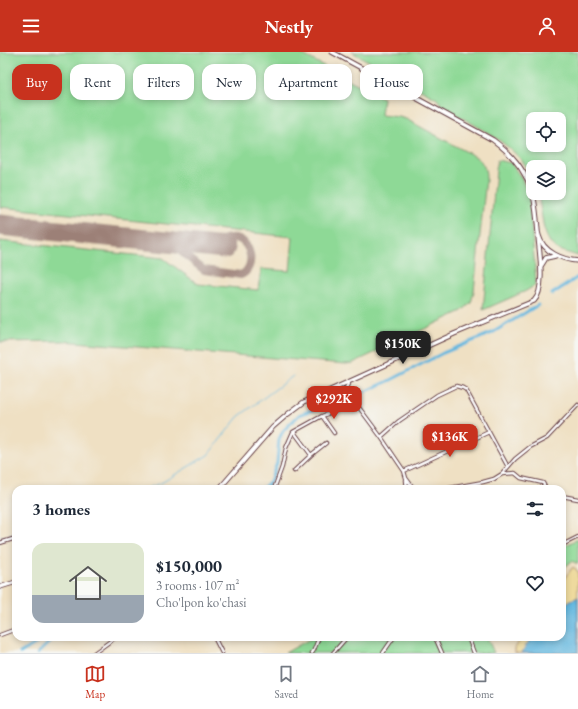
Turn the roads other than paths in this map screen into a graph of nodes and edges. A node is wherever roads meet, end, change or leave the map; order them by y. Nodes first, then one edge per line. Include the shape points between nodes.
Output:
1 (332, 52) edge
2 (538, 234) junction
3 (558, 256) junction
4 (578, 260) edge
5 (540, 268) junction
6 (352, 380) junction
7 (328, 390) junction
8 (349, 394) junction
9 (355, 402) junction
10 (578, 405) edge
11 (322, 416) junction
12 (293, 432) junction
13 (489, 432) junction
14 (334, 433) dead end
15 (380, 437) junction
16 (326, 444) dead end
17 (311, 455) junction
18 (508, 467) junction
19 (294, 471) dead end
20 (404, 471) junction
21 (502, 474) junction
22 (406, 478) junction
23 (222, 485) edge
24 (275, 485) edge
25 (407, 485) edge
26 (411, 485) edge
27 (466, 485) edge
28 (544, 485) edge
29 (566, 497) edge
30 (578, 499) edge
31 (578, 537) edge
32 (12, 539) edge
33 (0, 543) edge
34 (566, 543) edge
35 (12, 583) edge
36 (0, 587) edge
37 (12, 630) edge
38 (0, 635) edge
39 (110, 641) edge
40 (216, 641) edge
41 (317, 641) edge
42 (344, 641) edge
43 (391, 641) edge
44 (437, 641) edge
45 (470, 641) edge
46 (94, 653) edge
47 (222, 653) edge
48 (312, 653) edge
49 (333, 653) edge
50 (383, 653) edge
51 (442, 653) edge
52 (474, 653) edge

1 - 2 main road via 493,140 506,150 518,163 529,184 536,206
2 - 3 main road via 546,248
2 - 5 main road
3 - 4 main road
3 - 5 main road via 547,257
5 - 6 main road via 540,290 533,302
6 - 7 main road
6 - 8 street via 346,388
7 - 8 street via 339,389
7 - 23 main road via 304,402 285,416
8 - 9 street
9 - 11 street
9 - 15 street
10 - 18 street via 547,438 530,447
11 - 12 street
11 - 14 street
12 - 17 street
12 - 24 street
13 - 15 street via 466,390 456,386 414,410
13 - 18 street
13 - 20 street
15 - 20 street
16 - 17 street
17 - 19 street
18 - 21 street
20 - 22 street
21 - 27 street via 494,479
21 - 28 street via 515,473 521,478
22 - 25 street
22 - 26 street
29 - 30 street
31 - 34 street
32 - 33 street
35 - 36 main road
37 - 38 street
39 - 46 street
40 - 47 street
41 - 48 street
42 - 49 street
43 - 50 street
44 - 51 street
45 - 52 street

